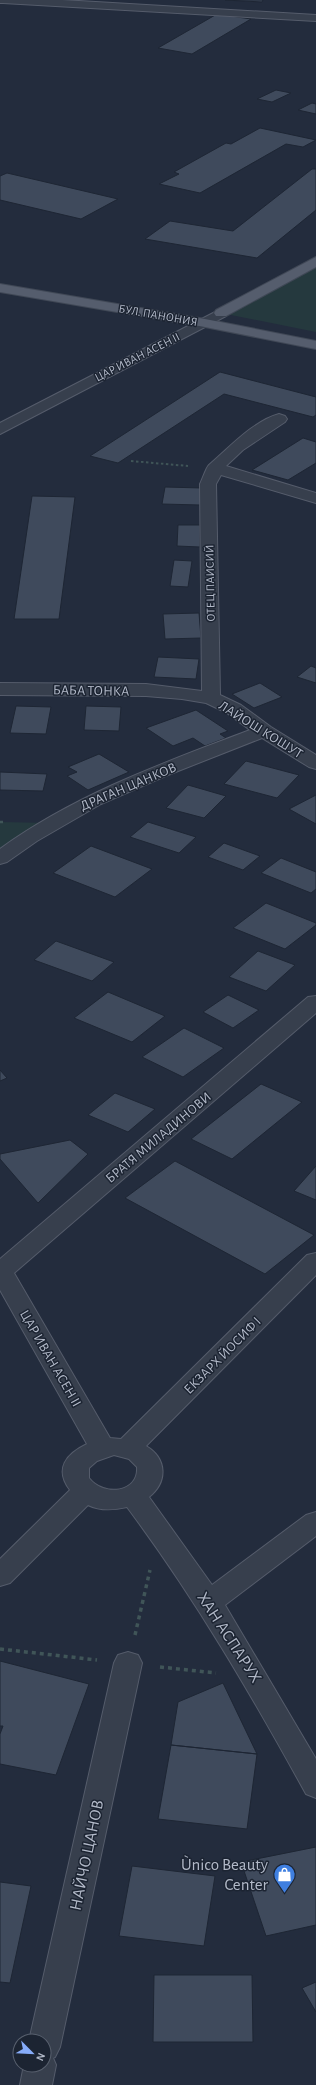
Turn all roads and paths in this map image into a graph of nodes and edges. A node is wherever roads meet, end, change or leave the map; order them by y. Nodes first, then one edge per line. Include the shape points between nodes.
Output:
1 (3, 0) edge
2 (16, 0) edge
3 (316, 18) edge
4 (316, 261) edge
5 (0, 276) edge
6 (0, 288) edge
7 (221, 313) junction
8 (205, 323) junction
9 (316, 332) edge
10 (316, 345) edge
11 (279, 419) dead end
12 (0, 429) edge
13 (131, 461) dead end
14 (215, 468) junction
15 (316, 498) edge
16 (0, 689) edge
17 (182, 693) joint
18 (211, 698) junction
19 (264, 731) junction
20 (316, 763) edge
21 (0, 858) edge
22 (316, 1002) edge
23 (316, 1261) edge
24 (0, 1270) edge
25 (115, 1448) junction
26 (85, 1491) junction
27 (134, 1495) junction
28 (316, 1522) edge
29 (159, 1528) junction
30 (0, 1576) edge
31 (208, 1604) junction
32 (128, 1663) joint
33 (316, 1786) edge
34 (47, 2033) edge
35 (38, 2073) edge
36 (36, 2085) edge

1 - 2 street
2 - 3 street
4 - 7 main road, ЦАР ИВАН АСЕН II
5 - 7 main road, БУЛ. ПАНОНИЯ
6 - 8 main road, БУЛ. ПАНОНИЯ
7 - 8 street, ЦАР ИВАН АСЕН II
7 - 9 main road, БУЛ. ПАНОНИЯ
8 - 10 main road, БУЛ. ПАНОНИЯ
8 - 12 street, ЦАР ИВАН АСЕН II
11 - 14 street, ОТЕЦ ПАИСИЙ via 232,450
13 - 14 path
14 - 15 street
14 - 18 street, ОТЕЦ ПАИСИЙ via 208,484
16 - 17 street, БАБА ТОНКА via 146,690
17 - 18 street, ЛАЙОШ КОШУТ
18 - 19 street, ЛАЙОШ КОШУТ via 234,709
19 - 20 street, ЛАЙОШ КОШУТ
19 - 21 street, ДРАГАН ЦАНКОВ via 83,805 50,823
22 - 24 street, БРАТЯ МИЛАДИНОВИ
23 - 25 street, ЕКЗАРХ ЙОСИФ I
24 - 25 street, ЦАР ИВАН АСЕН II
25 - 26 street via 82,1457 77,1465 76,1474 78,1483
25 - 27 street via 145,1457 150,1465 151,1473 146,1486
26 - 27 street via 108,1500
26 - 30 street
27 - 29 street, ХАН АСПАРУХ
28 - 31 street
29 - 31 street, ХАН АСПАРУХ
29 - 32 path
31 - 33 street, ХАН АСПАРУХ via 256,1678
32 - 34 street, НАЙЧО ЦАНОВ
35 - 36 street

